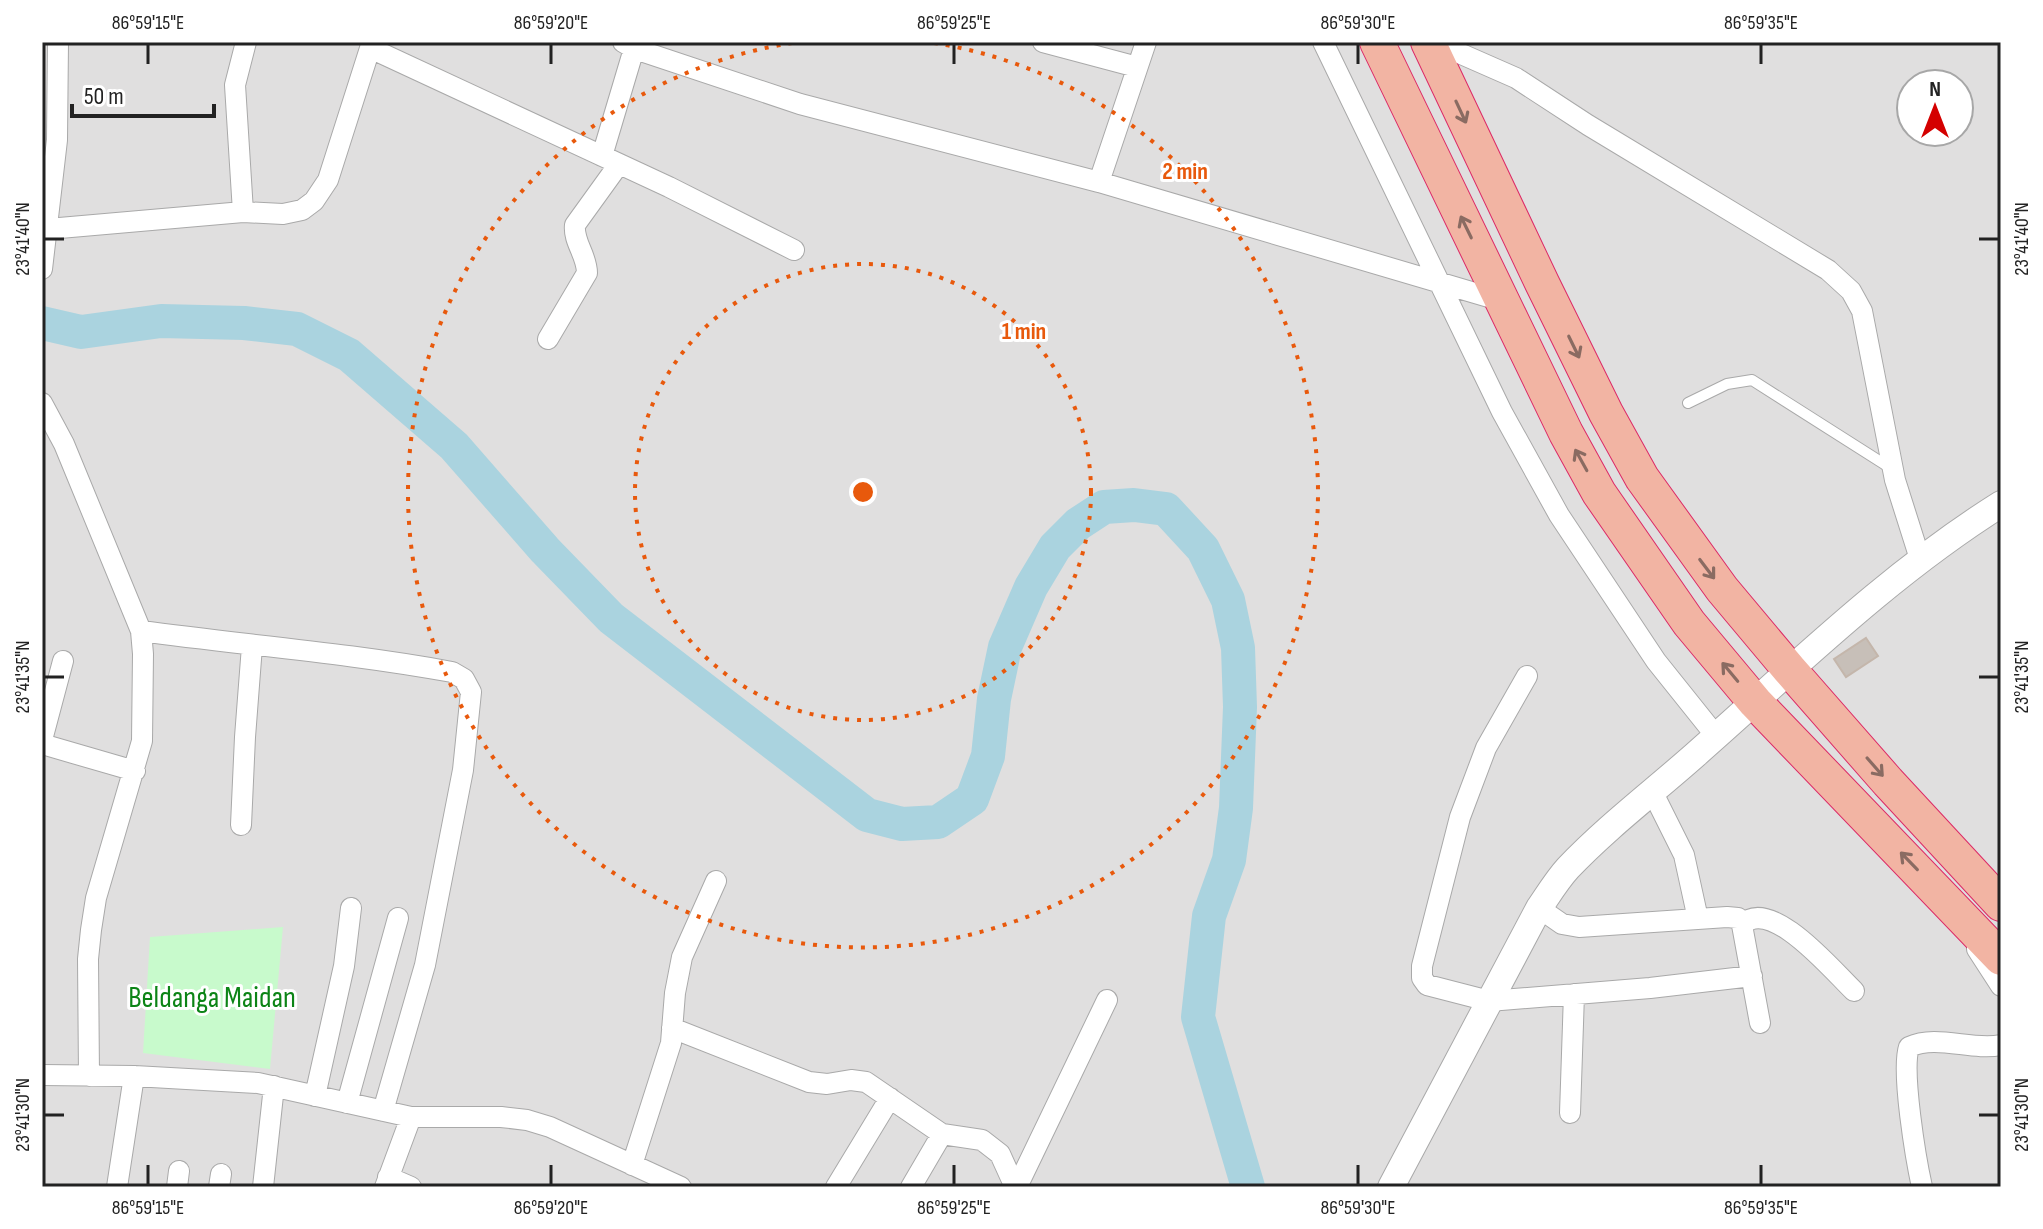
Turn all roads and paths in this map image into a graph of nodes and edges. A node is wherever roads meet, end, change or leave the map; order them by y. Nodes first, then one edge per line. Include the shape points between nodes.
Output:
1 (58, 42) edge
2 (246, 42) edge
3 (1043, 42) edge
4 (1146, 42) edge
5 (1323, 42) edge
6 (1377, 42) edge
7 (1428, 42) edge
8 (1434, 42) edge
9 (631, 44) edge
10 (371, 45) edge
11 (1137, 67) junction
12 (610, 160) junction
13 (1099, 182) junction
14 (243, 212) junction
15 (48, 229) junction
16 (794, 250) dead end
17 (42, 269) edge
18 (1440, 283) junction
19 (1502, 301) junction
20 (548, 339) dead end
21 (42, 403) edge
22 (1688, 403) dead end
23 (1893, 470) junction
24 (2001, 504) edge
25 (1920, 559) junction
26 (141, 631) junction
27 (252, 646) junction
28 (63, 661) dead end
29 (1789, 669) junction
30 (1527, 676) dead end
31 (1755, 702) junction
32 (1716, 736) junction
33 (42, 742) edge
34 (135, 771) junction
35 (1652, 791) junction
36 (241, 825) dead end
37 (716, 881) dead end
38 (1939, 892) junction
39 (2001, 904) edge
40 (351, 908) dead end
41 (1539, 908) junction
42 (398, 918) dead end
43 (1698, 919) junction
44 (1742, 925) junction
45 (2001, 958) edge
46 (1752, 976) junction
47 (2001, 986) edge
48 (1854, 991) dead end
49 (1574, 994) junction
50 (1107, 1000) dead end
51 (1489, 1001) junction
52 (1760, 1023) dead end
53 (672, 1028) junction
54 (2001, 1045) edge
55 (42, 1075) edge
56 (89, 1076) junction
57 (134, 1076) junction
58 (274, 1086) junction
59 (315, 1096) junction
60 (890, 1098) junction
61 (347, 1103) junction
62 (383, 1111) junction
63 (1570, 1113) dead end
64 (411, 1117) junction
65 (942, 1134) junction
66 (632, 1165) junction
67 (386, 1182) edge
68 (117, 1187) edge
69 (263, 1187) edge
70 (411, 1187) edge
71 (681, 1187) edge
72 (836, 1187) edge
73 (911, 1187) edge
74 (1016, 1187) edge
75 (1391, 1187) edge
76 (1922, 1187) edge

1 - 15 street via 57,140
2 - 14 street via 235,85
3 - 11 street
4 - 11 street
5 - 18 street
19 -> 6 highway
7 -> 29 highway via 1642,478 1705,568
8 - 23 street via 1516,78 1828,270 1851,291 1866,325
9 - 12 street
9 - 13 street via 800,104
10 - 12 street
10 - 14 street via 328,180 314,201 283,214
11 - 13 street
12 - 16 street
12 - 20 street via 575,225 573,235 587,260 587,273
13 - 18 street
14 - 15 street
15 - 17 street
18 - 19 street
18 - 32 street via 1559,515 1656,661
31 -> 19 highway via 1689,623 1599,493
21 - 26 street
22 - 23 lane via 1727,384 1752,380
23 - 25 street
24 - 25 street
25 - 29 street
26 - 27 street
26 - 34 street via 142,741
27 - 36 street
27 - 62 street via 452,672 471,692 463,770 425,965
28 - 33 street
29 - 31 street
29 -> 39 highway
30 - 51 street via 1486,748 1460,817 1422,966 1427,985
31 - 32 street
38 -> 31 highway
32 - 35 street
33 - 34 street
34 - 56 street via 91,930
35 - 41 street via 1565,870
35 - 43 street via 1684,855
37 - 53 street via 682,957
38 - 45 highway
38 - 47 street
40 - 59 street via 344,966
41 - 43 street via 1562,924 1579,927
41 - 51 street
42 - 61 street
43 - 44 street via 1738,918
44 - 46 street
44 - 48 street via 1759,916 1781,923
46 - 49 street
46 - 52 street
49 - 51 street
49 - 63 street
50 - 74 street
51 - 75 street
53 - 60 street via 796,1078 827,1084 858,1080
53 - 66 street via 664,1071
54 - 76 street via 1919,1042 1909,1047 1907,1078
55 - 56 street
56 - 57 street
57 - 58 street
57 - 68 street
58 - 59 street
58 - 69 street
59 - 61 street
60 - 65 street
60 - 72 street
61 - 62 street
62 - 64 street
64 - 66 street via 527,1120
64 - 67 street
65 - 73 street
65 - 74 street via 991,1145
66 - 71 street
67 - 70 street

